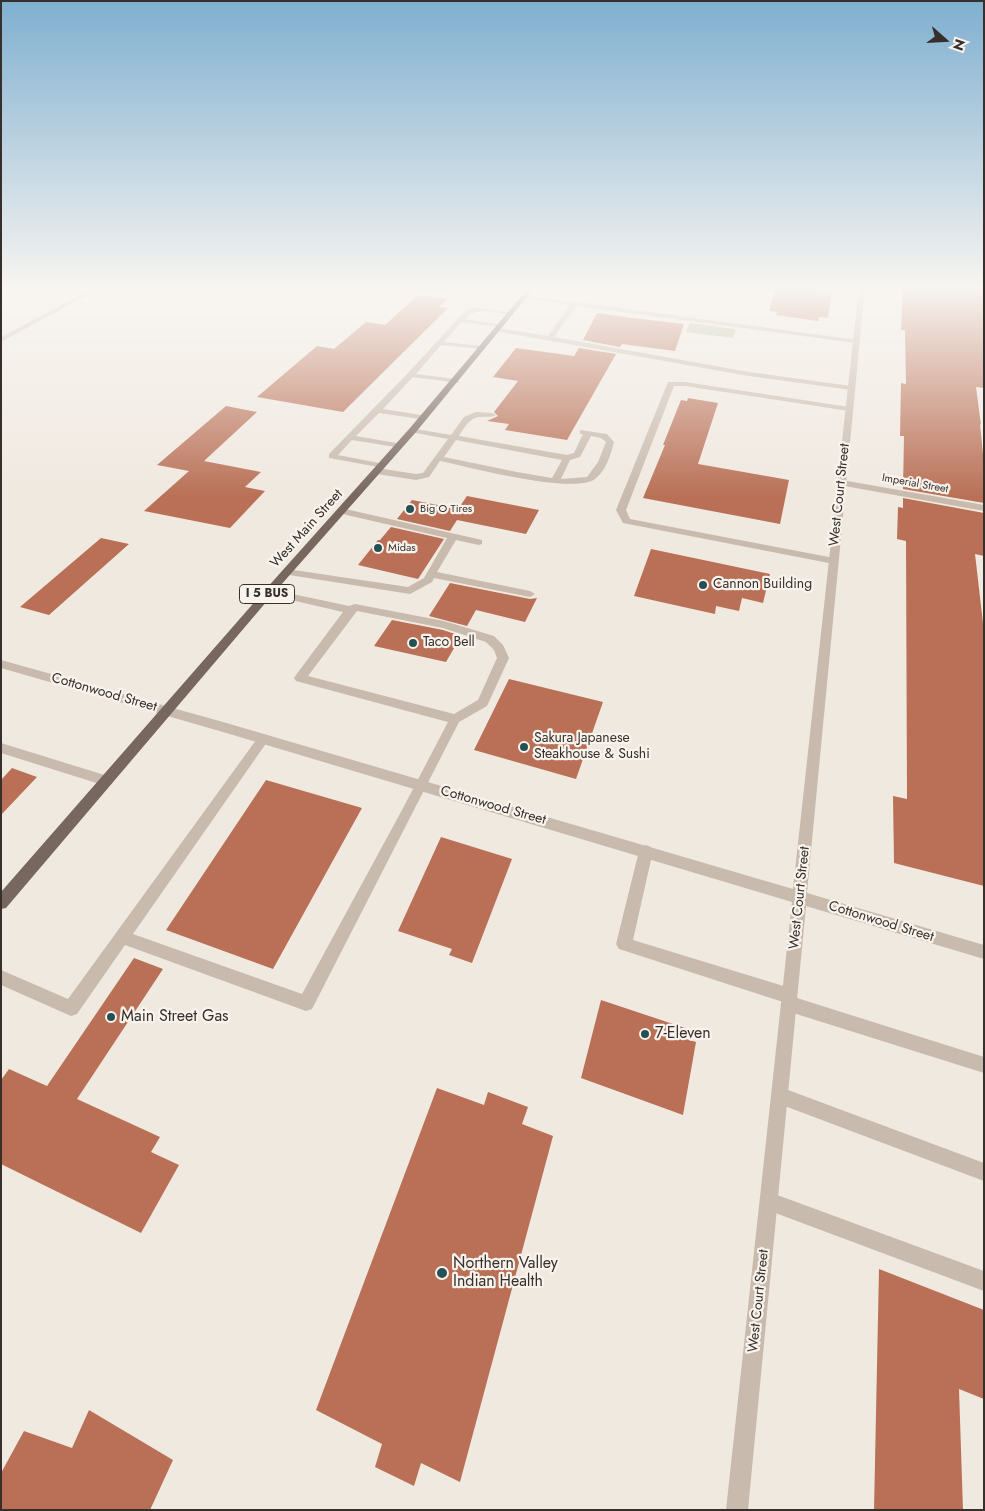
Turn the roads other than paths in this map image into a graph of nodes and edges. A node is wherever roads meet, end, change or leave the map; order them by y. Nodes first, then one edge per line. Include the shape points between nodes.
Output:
1 (427, 357) edge
2 (475, 357) edge
3 (652, 357) edge
4 (854, 357) edge
5 (411, 374) junction
6 (455, 381) junction
7 (851, 388) junction
8 (849, 409) junction
9 (377, 410) junction
10 (492, 414) dead end
11 (424, 418) junction
12 (413, 430) junction
13 (351, 436) junction
14 (454, 437) junction
15 (399, 446) junction
16 (438, 458) junction
17 (568, 458) junction
18 (379, 468) junction
19 (555, 481) junction
20 (842, 483) junction
21 (984, 508) edge
22 (341, 511) junction
23 (453, 536) junction
24 (479, 542) dead end
25 (834, 561) junction
26 (287, 572) junction
27 (431, 574) junction
28 (269, 592) junction
29 (530, 594) dead end
30 (350, 610) junction
31 (1, 664) edge
32 (166, 711) junction
33 (455, 719) junction
34 (263, 739) junction
35 (2, 748) edge
36 (106, 781) junction
37 (422, 786) junction
38 (646, 852) junction
39 (800, 897) junction
40 (1, 903) edge
41 (122, 937) junction
42 (984, 952) edge
43 (1, 977) edge
44 (790, 1000) junction
45 (984, 1065) edge
46 (780, 1096) junction
47 (984, 1172) edge
48 (769, 1201) junction
49 (984, 1281) edge
50 (737, 1510) edge

1 - 5 street
2 - 6 main road, West Main Street / I 5 BUS
3 - 7 street
4 - 7 street, West Court Street
5 - 6 street
5 - 9 street
6 - 11 main road, West Main Street / I 5 BUS
7 - 8 street, West Court Street
8 - 20 street, West Court Street
8 - 25 street via 671,384 621,510 626,521
9 - 11 street
9 - 13 street
10 - 14 street via 472,415
11 - 12 main road, West Main Street / I 5 BUS
12 - 14 street
12 - 15 main road, West Main Street / I 5 BUS
13 - 15 street
13 - 18 street via 332,456
14 - 16 street
14 - 17 street
15 - 18 main road, West Main Street / I 5 BUS
16 - 18 street via 421,477
16 - 19 street
17 - 19 street
17 - 19 street via 577,455 586,432 604,436 610,442 595,475 585,481
18 - 22 main road, West Main Street / I 5 BUS
20 - 21 street, Imperial Street
20 - 25 street, West Court Street
22 - 23 street
22 - 26 main road, West Main Street / I 5 BUS
23 - 24 street
23 - 27 street
25 - 39 street, West Court Street
26 - 27 street via 410,592 428,580
26 - 28 main road, West Main Street / I 5 BUS
27 - 29 street
28 - 30 street
28 - 32 main road, West Main Street / I 5 BUS
30 - 33 street via 300,678
30 - 33 street via 355,607 444,625 490,639 499,648 503,658 483,703
31 - 32 street, Cottonwood Street
32 - 34 street, Cottonwood Street
32 - 36 main road, West Main Street / I 5 BUS
33 - 37 street
34 - 37 street, Cottonwood Street
34 - 41 street
35 - 36 street
36 - 40 main road, West Main Street / I 5 BUS
37 - 38 street, Cottonwood Street
37 - 41 street via 306,1003
38 - 39 street, Cottonwood Street
38 - 44 street via 624,944
39 - 42 street, Cottonwood Street
39 - 44 street, West Court Street
41 - 43 street via 71,1008
44 - 45 street
44 - 46 street, West Court Street
46 - 47 street
46 - 48 street, West Court Street
48 - 49 street
48 - 50 street, West Court Street

